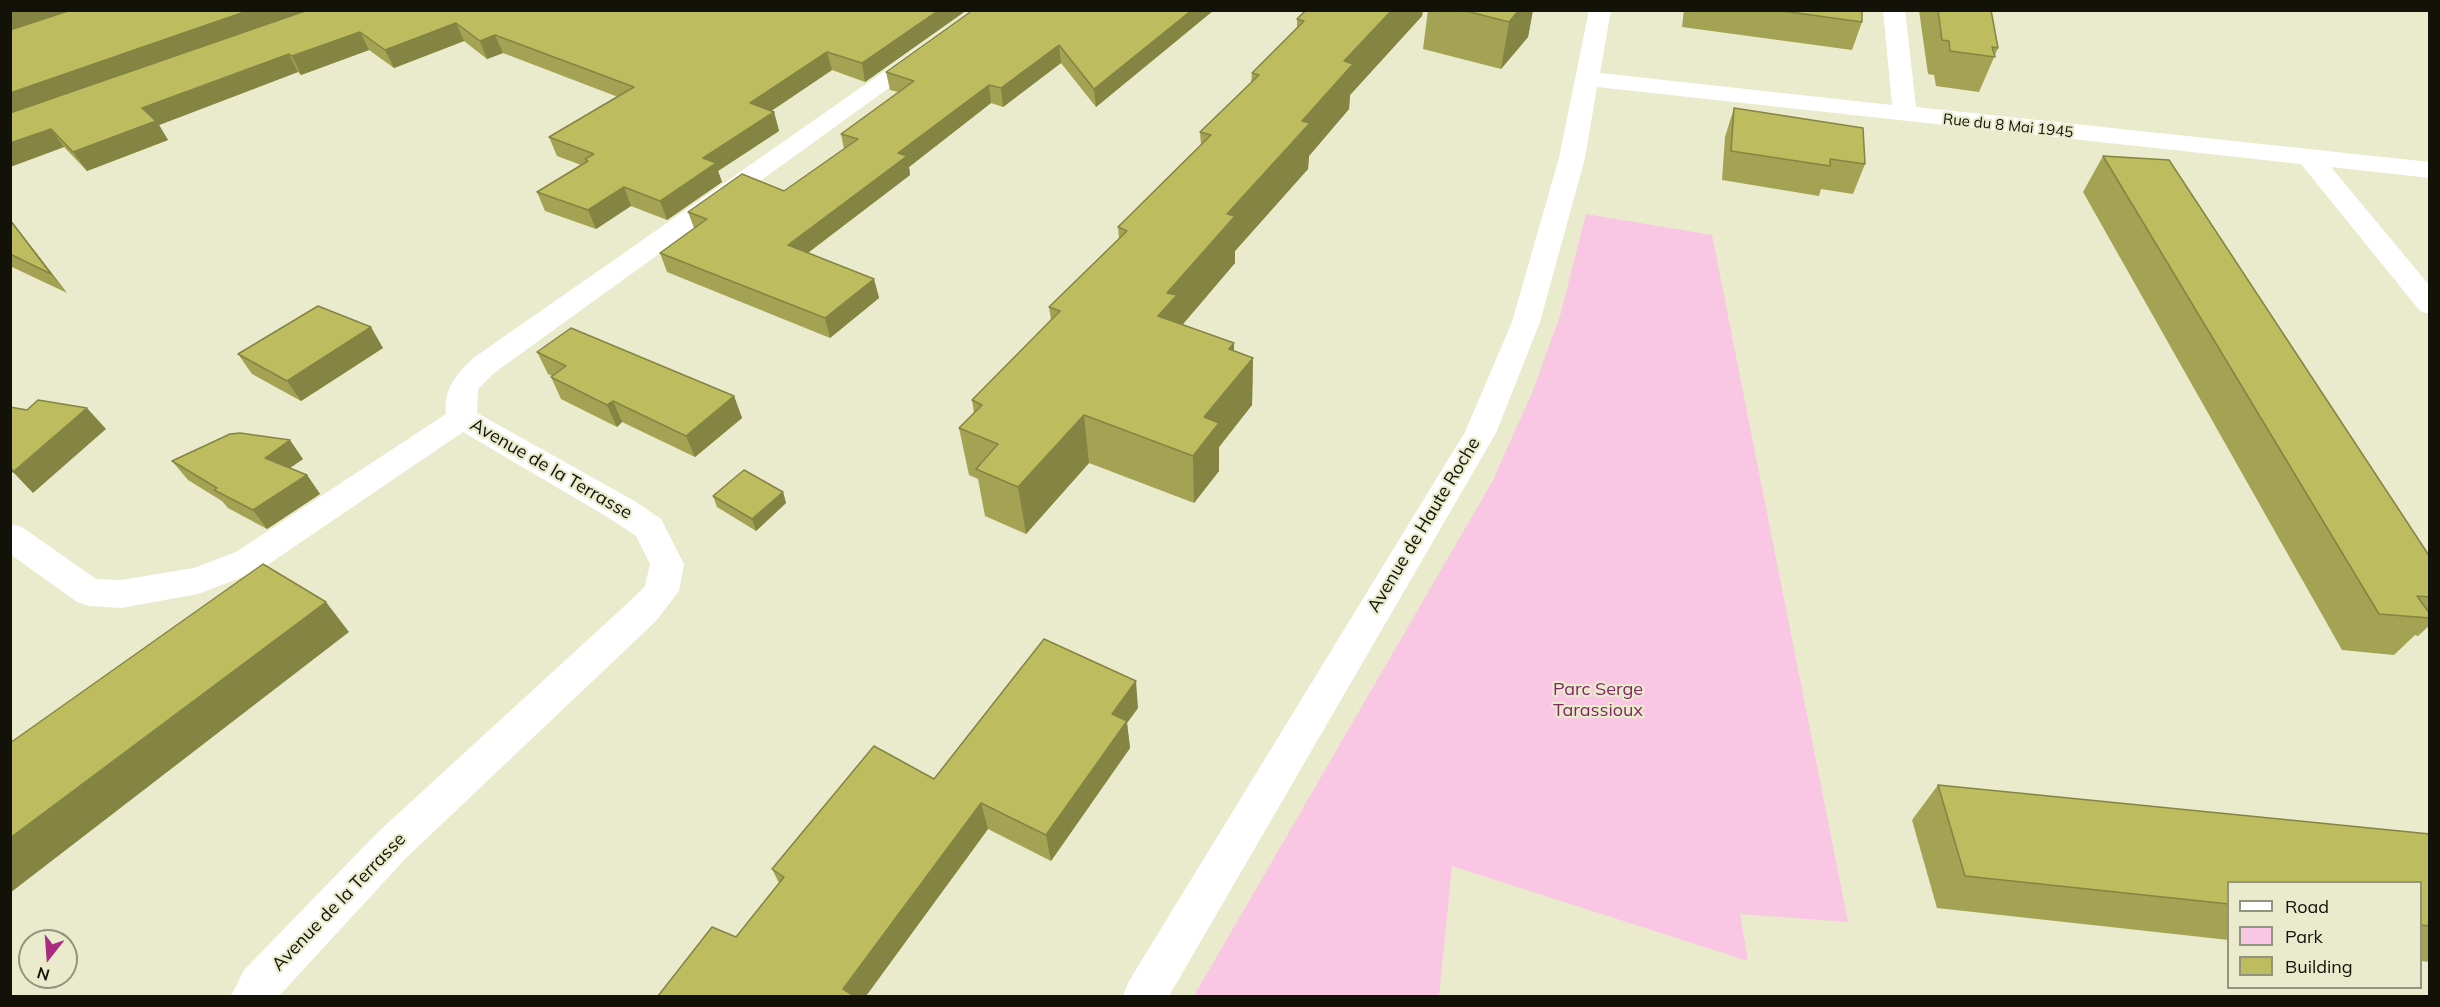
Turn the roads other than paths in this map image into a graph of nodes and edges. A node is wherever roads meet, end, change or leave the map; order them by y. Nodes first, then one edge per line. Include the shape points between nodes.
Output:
1 (987, 10) edge
2 (1600, 10) edge
3 (1894, 10) edge
4 (1586, 79) junction
5 (1905, 114) junction
6 (2310, 158) junction
7 (2430, 170) edge
8 (2430, 305) edge
9 (462, 418) junction
10 (10, 536) edge
11 (257, 993) edge
12 (1144, 996) edge

1 - 9 street, Avenue de la Terrasse via 483,366 460,391
2 - 4 street, Avenue de Haute Roche
3 - 5 street
4 - 5 street, Rue du 8 Mai 1945
4 - 12 street, Avenue de Haute Roche via 1572,158 1526,322 1480,433
5 - 6 street, Rue du 8 Mai 1945
6 - 7 street, Rue du 8 Mai 1945
6 - 8 street
9 - 10 street via 248,561 198,581 121,594 89,592
9 - 11 street, Avenue de la Terrasse via 621,508 649,528 667,564 661,591 392,845

